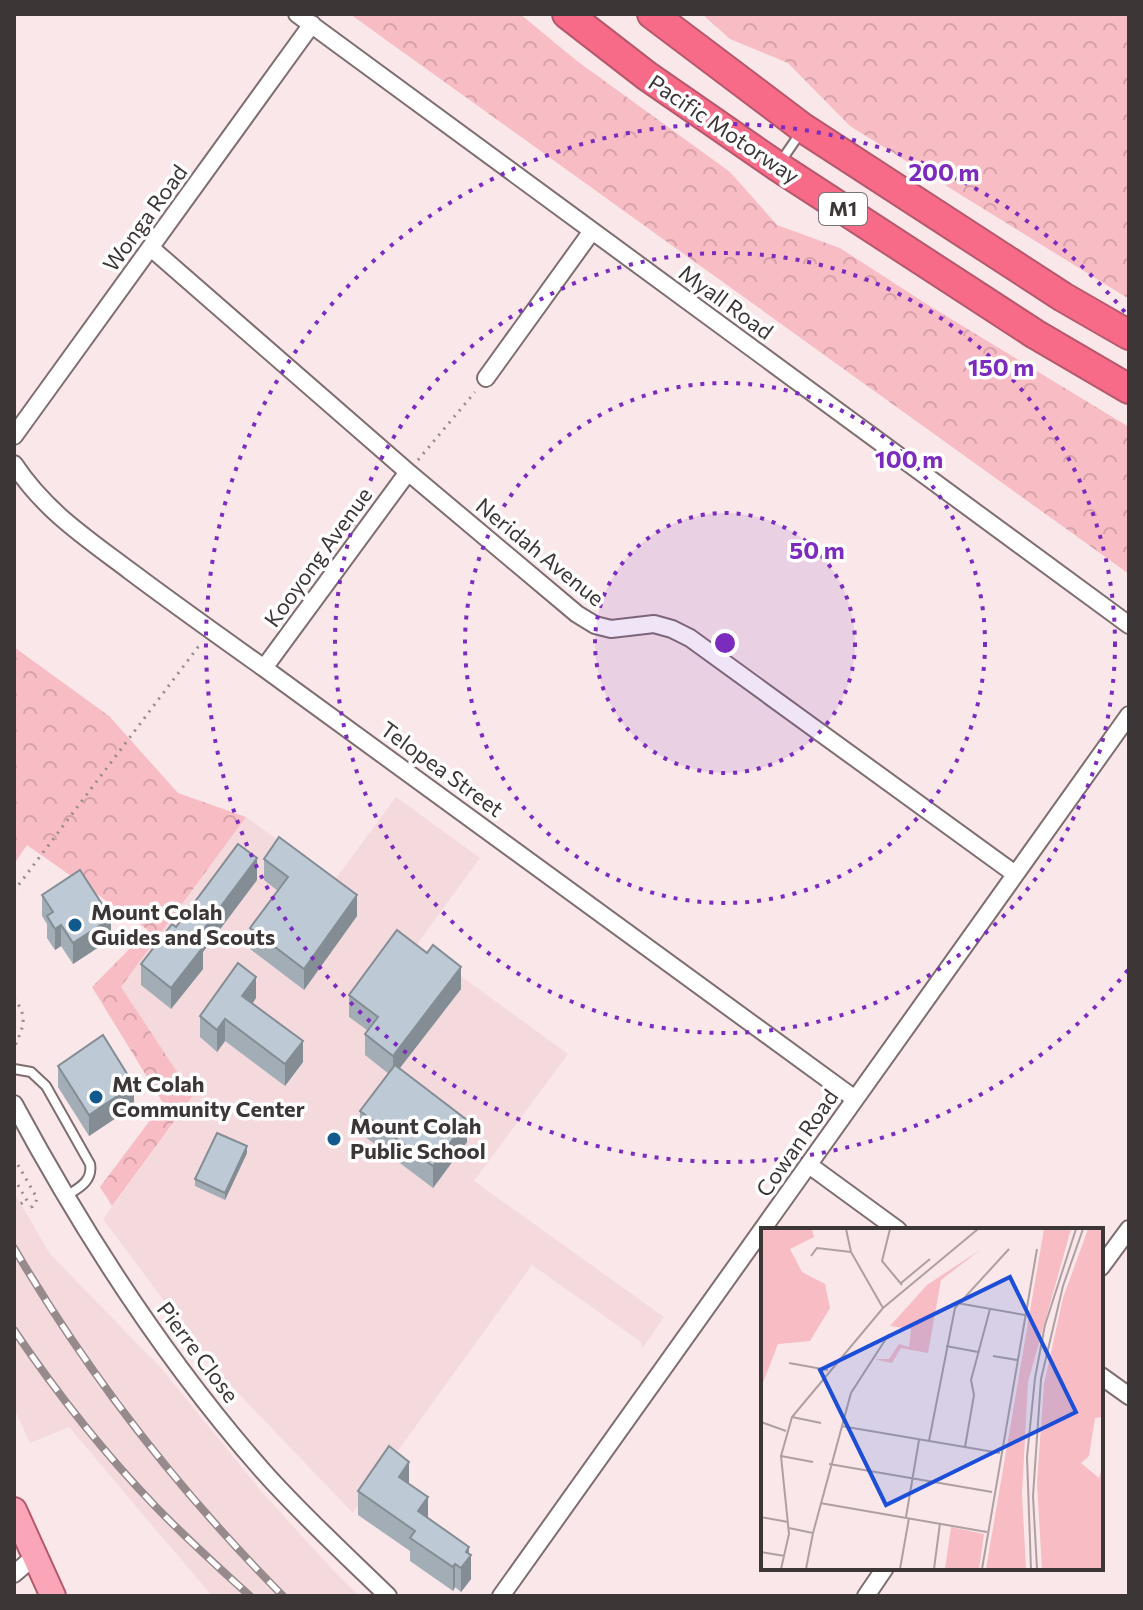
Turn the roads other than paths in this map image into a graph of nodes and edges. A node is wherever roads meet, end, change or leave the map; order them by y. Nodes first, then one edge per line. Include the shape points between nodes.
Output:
1 (297, 14) edge
2 (567, 14) edge
3 (652, 14) edge
4 (312, 24) junction
5 (803, 128) junction
6 (777, 166) junction
7 (592, 231) junction
8 (151, 248) junction
9 (1129, 335) edge
10 (486, 378) road end
11 (1129, 389) edge
12 (14, 436) edge
13 (14, 464) edge
14 (408, 472) junction
15 (1129, 625) edge
16 (264, 668) junction
17 (1129, 715) edge
18 (1015, 874) junction
19 (14, 1069) edge
20 (855, 1099) junction
21 (14, 1104) edge
22 (809, 1165) junction
23 (65, 1197) junction
24 (764, 1228) edge
25 (895, 1228) edge
26 (1129, 1229) edge
27 (761, 1232) edge
28 (1103, 1264) edge
29 (1103, 1377) edge
30 (1129, 1396) edge
31 (14, 1510) edge
32 (35, 1556) junction
33 (884, 1570) edge
34 (14, 1574) edge
35 (53, 1596) edge
36 (388, 1596) edge
37 (501, 1596) edge
38 (866, 1596) edge

1 - 4 street, Myall Road
2 - 6 highway, Pacific Motorway / M1
3 - 5 highway, Pacific Motorway / M1
4 - 7 street, Myall Road
4 - 8 street, Wonga Road
5 - 6 lane
5 - 9 highway, Pacific Motorway / M1
6 - 11 highway, Pacific Motorway / M1
7 - 10 street
7 - 15 street, Myall Road
8 - 12 street, Wonga Road
8 - 14 street, Neridah Avenue
13 - 16 street, Telopea Street via 61,519
14 - 16 street, Kooyong Avenue
14 - 18 street, Neridah Avenue via 577,614 611,629 654,624 690,638
16 - 20 street, Telopea Street
17 - 18 street, Cowan Road
18 - 20 street, Cowan Road
19 - 23 lane via 41,1080 90,1164 89,1177
20 - 22 street, Cowan Road
21 - 23 street, Pierre Close
22 - 24 street, Cowan Road
22 - 25 street
23 - 36 street, Pierre Close via 144,1319 207,1403 317,1528
26 - 28 street
27 - 37 street, Cowan Road
29 - 30 street
31 - 32 main road
32 - 34 street
32 - 35 main road
33 - 38 street

